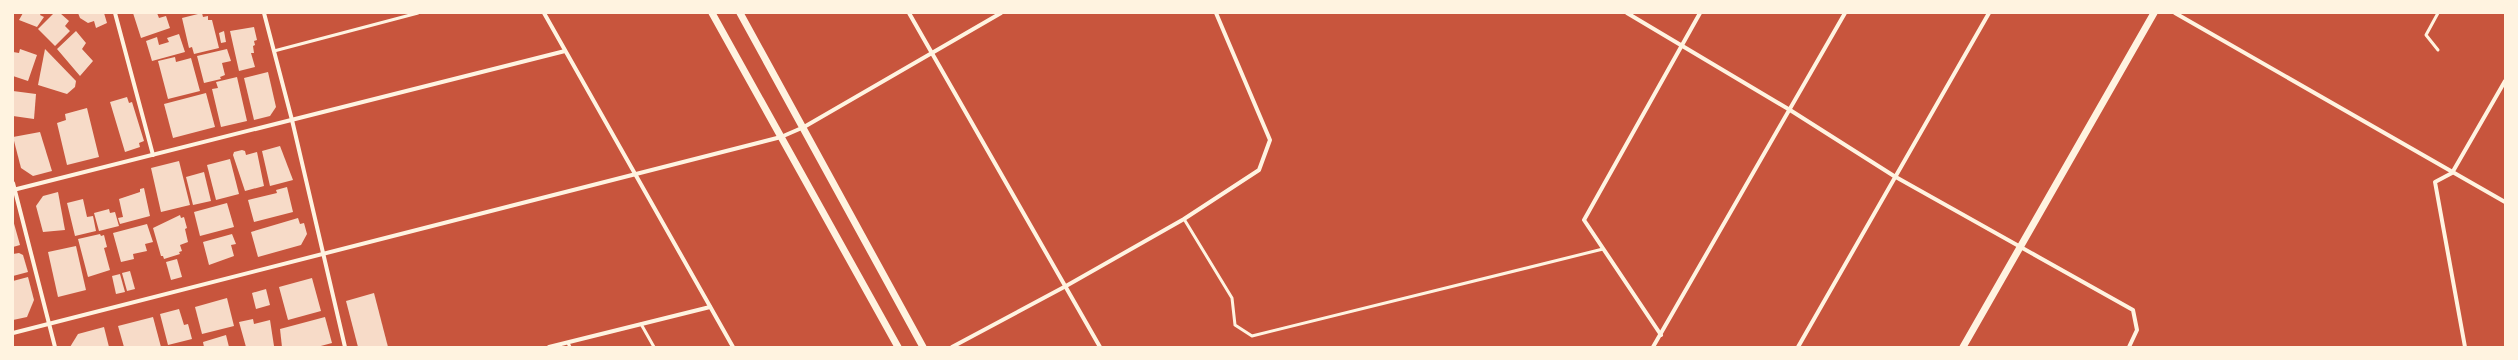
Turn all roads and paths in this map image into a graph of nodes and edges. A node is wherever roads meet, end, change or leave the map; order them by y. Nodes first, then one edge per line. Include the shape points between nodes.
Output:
1 (115, 13) edge
2 (264, 13) edge
3 (418, 13) edge
4 (544, 13) edge
5 (712, 13) edge
6 (740, 13) edge
7 (909, 13) edge
8 (1001, 13) edge
9 (1216, 13) edge
10 (1627, 13) edge
11 (1700, 13) edge
12 (1845, 13) edge
13 (1988, 13) edge
14 (2154, 13) edge
15 (2175, 13) edge
16 (2438, 13) edge
17 (1681, 46) junction
18 (2438, 50) dead end
19 (274, 51) junction
20 (565, 51) junction
21 (932, 53) junction
22 (2505, 81) edge
23 (1790, 110) junction
24 (292, 120) junction
25 (804, 127) junction
26 (781, 137) junction
27 (153, 155) junction
28 (2452, 173) junction
29 (636, 176) junction
30 (1894, 176) junction
31 (13, 183) edge
32 (14, 190) edge
33 (2505, 202) edge
34 (1184, 219) junction
35 (2020, 246) junction
36 (1603, 250) junction
37 (323, 254) junction
38 (1066, 286) junction
39 (710, 307) junction
40 (49, 324) junction
41 (641, 324) junction
42 (13, 333) edge
43 (1661, 335) junction
44 (569, 345) edge
45 (55, 347) edge
46 (345, 347) edge
47 (549, 347) edge
48 (654, 347) edge
49 (733, 347) edge
50 (898, 347) edge
51 (923, 347) edge
52 (952, 347) edge
53 (1100, 347) edge
54 (1653, 347) edge
55 (1798, 347) edge
56 (1963, 347) edge
57 (2129, 347) edge
58 (2465, 347) edge

1 - 27 street
2 - 19 street
3 - 19 lane
4 - 20 street
5 - 26 street
6 - 25 street
7 - 21 street
8 - 21 street
9 - 34 street via 1270,140 1259,170
10 - 17 street
11 - 17 street
12 - 23 street
13 - 30 street
14 - 35 street
15 - 28 street
16 - 18 lane via 2426,35
17 - 23 street
17 - 36 street via 1584,220
19 - 24 street
20 - 24 street
20 - 29 street
21 - 25 street
21 - 38 street
22 - 28 street
23 - 30 street
23 - 43 street
24 - 27 street
24 - 37 street
25 - 26 street
25 - 51 street
26 - 29 street
26 - 50 street
27 - 32 street
28 - 33 street
28 - 58 street via 2435,182
29 - 37 street
29 - 39 street
30 - 35 street
30 - 55 street
31 - 32 street
32 - 40 street
34 - 36 lane via 1232,298 1235,325 1252,336
34 - 38 street
35 - 56 street
35 - 57 street via 2133,310 2137,330
36 - 43 street
37 - 40 street
37 - 46 street
38 - 52 street
38 - 53 street
39 - 41 street
39 - 49 street
40 - 42 street
40 - 45 street
41 - 44 street
41 - 48 lane
43 - 54 street
44 - 47 street

